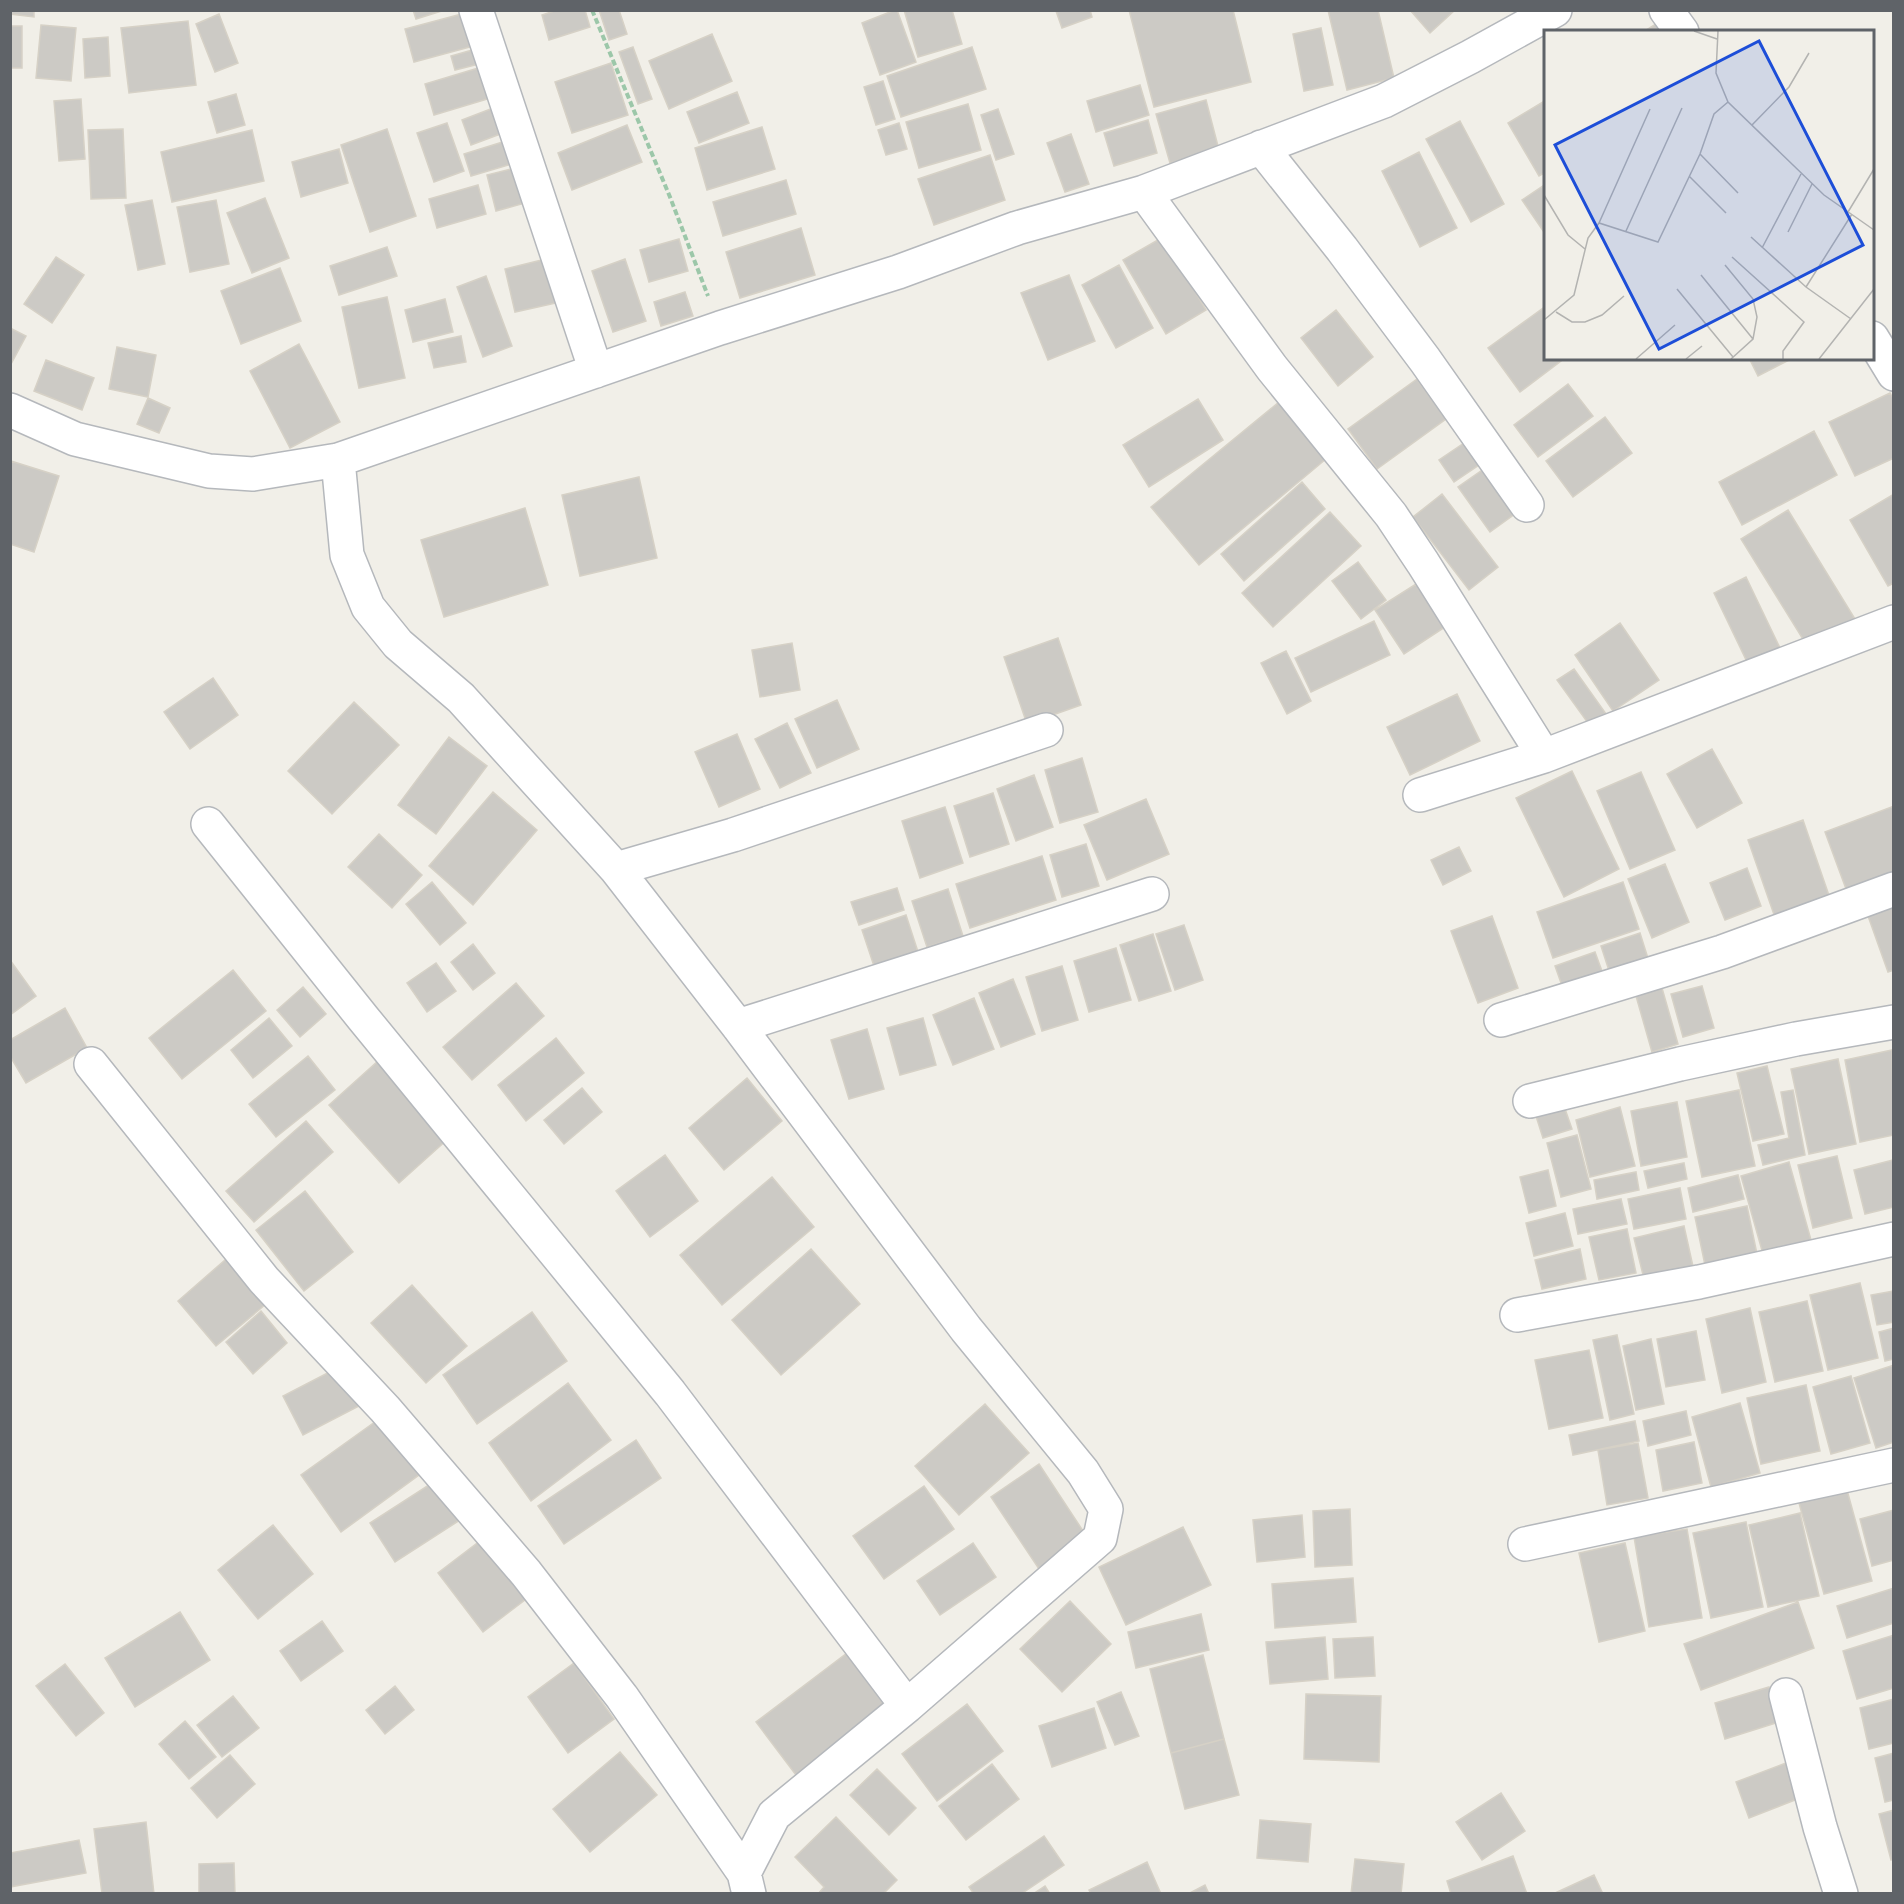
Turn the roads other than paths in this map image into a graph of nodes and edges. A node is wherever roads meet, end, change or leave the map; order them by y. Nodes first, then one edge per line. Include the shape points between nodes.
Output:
1 (476, 10) edge
2 (1555, 10) edge
3 (1666, 10) edge
4 (1681, 30) edge
5 (1261, 147) junction
6 (1144, 192) junction
7 (1874, 341) edge
8 (596, 371) junction
9 (1893, 374) edge
10 (10, 410) edge
11 (338, 459) junction
12 (1527, 505) dead end
13 (1893, 622) edge
14 (1046, 730) dead end
15 (1544, 756) junction
16 (1420, 795) dead end
17 (208, 824) dead end
18 (616, 869) junction
19 (1893, 889) edge
20 (1152, 894) dead end
21 (1501, 1020) dead end
22 (1893, 1022) edge
23 (738, 1026) junction
24 (91, 1064) dead end
25 (1530, 1101) dead end
26 (1893, 1239) edge
27 (1517, 1315) dead end
28 (1893, 1465) edge
29 (1525, 1544) dead end
30 (1786, 1695) dead end
31 (907, 1706) junction
32 (747, 1883) edge
33 (1841, 1893) edge

1 - 8 street
2 - 5 street via 1384,101
3 - 4 street
5 - 6 street
5 - 12 street via 1425,360
6 - 8 street via 1017,228 898,272 720,327
6 - 15 street via 1272,368 1391,516
7 - 9 street
8 - 11 street
10 - 11 street via 75,439 209,471 253,474
11 - 18 street via 347,555 368,607 398,644 461,698
13 - 15 street
14 - 18 street via 734,836
15 - 16 street
17 - 31 street via 670,1393
18 - 23 street
19 - 21 street via 1722,952
20 - 23 street
22 - 25 street via 1680,1064
23 - 31 street via 966,1329 1083,1472 1106,1509 1100,1538
24 - 32 street via 264,1280 385,1409 526,1573 622,1697
26 - 27 street via 1699,1282
28 - 29 street
30 - 33 street
31 - 32 street via 774,1815

